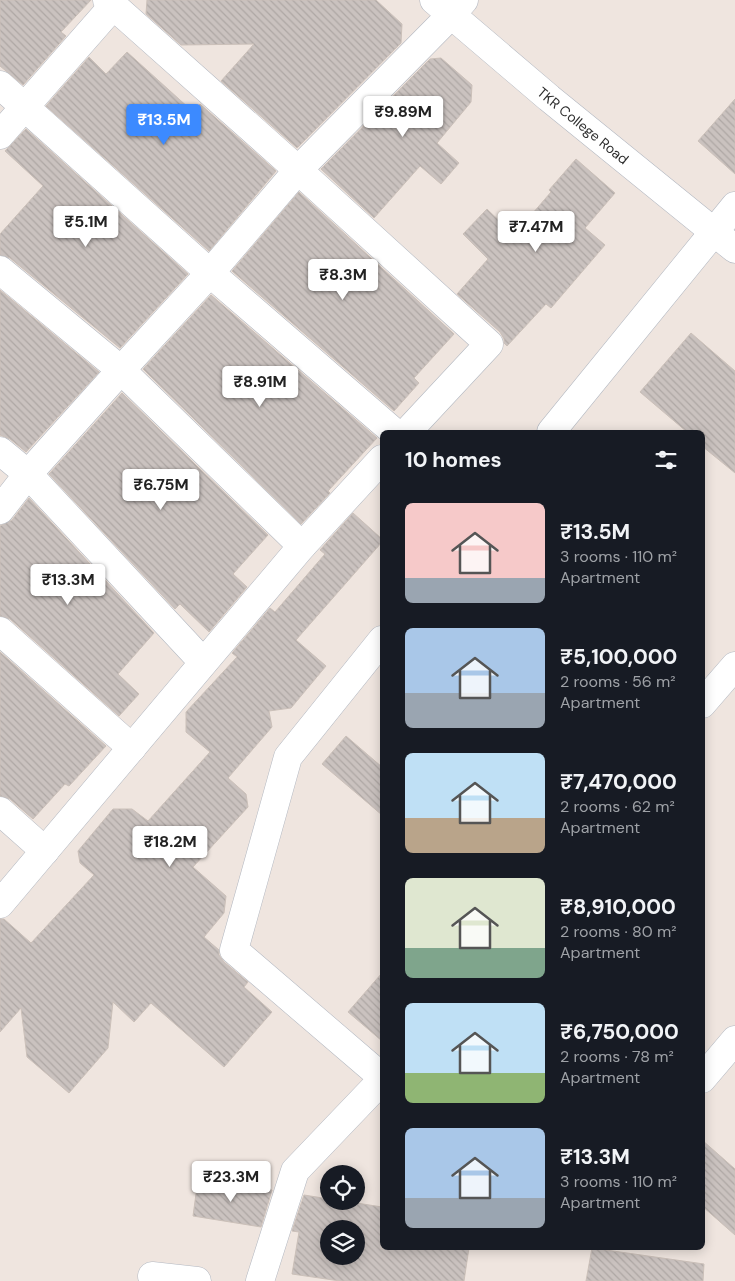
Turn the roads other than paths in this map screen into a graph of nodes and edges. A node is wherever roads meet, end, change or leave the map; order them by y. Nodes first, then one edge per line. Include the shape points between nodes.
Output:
1 (110, 3) edge
2 (450, 5) edge
3 (0, 85) edge
4 (24, 106) junction
5 (0, 135) edge
6 (298, 170) junction
7 (735, 206) edge
8 (714, 231) junction
9 (735, 249) edge
10 (0, 270) edge
11 (210, 273) junction
12 (121, 370) junction
13 (392, 430) edge
14 (409, 430) edge
15 (553, 430) edge
16 (0, 451) edge
17 (380, 461) edge
18 (28, 474) junction
19 (0, 510) edge
20 (302, 546) junction
21 (0, 631) edge
22 (380, 642) edge
23 (203, 662) junction
24 (735, 666) edge
25 (705, 701) edge
26 (132, 748) junction
27 (0, 811) edge
28 (45, 852) junction
29 (0, 904) edge
30 (735, 1040) edge
31 (705, 1075) edge
32 (380, 1077) edge
33 (380, 1081) edge
34 (152, 1276) dead end
35 (197, 1281) edge
36 (260, 1281) edge

1 - 4 street
1 - 6 street
2 - 6 street
2 - 8 street, TKR College Road
3 - 4 street
4 - 5 street
4 - 11 street
6 - 11 street
6 - 14 street via 489,344
7 - 8 street
8 - 9 street, TKR College Road
8 - 15 street
10 - 12 street
11 - 12 street
11 - 13 street
12 - 18 street
12 - 20 street
16 - 18 street
17 - 20 street
18 - 19 street
18 - 23 street
20 - 23 street
21 - 26 street
22 - 32 street via 288,757 234,950
23 - 26 street
24 - 25 street
26 - 28 street
27 - 28 street
28 - 29 street
30 - 31 street
33 - 36 street via 295,1171
34 - 35 street

